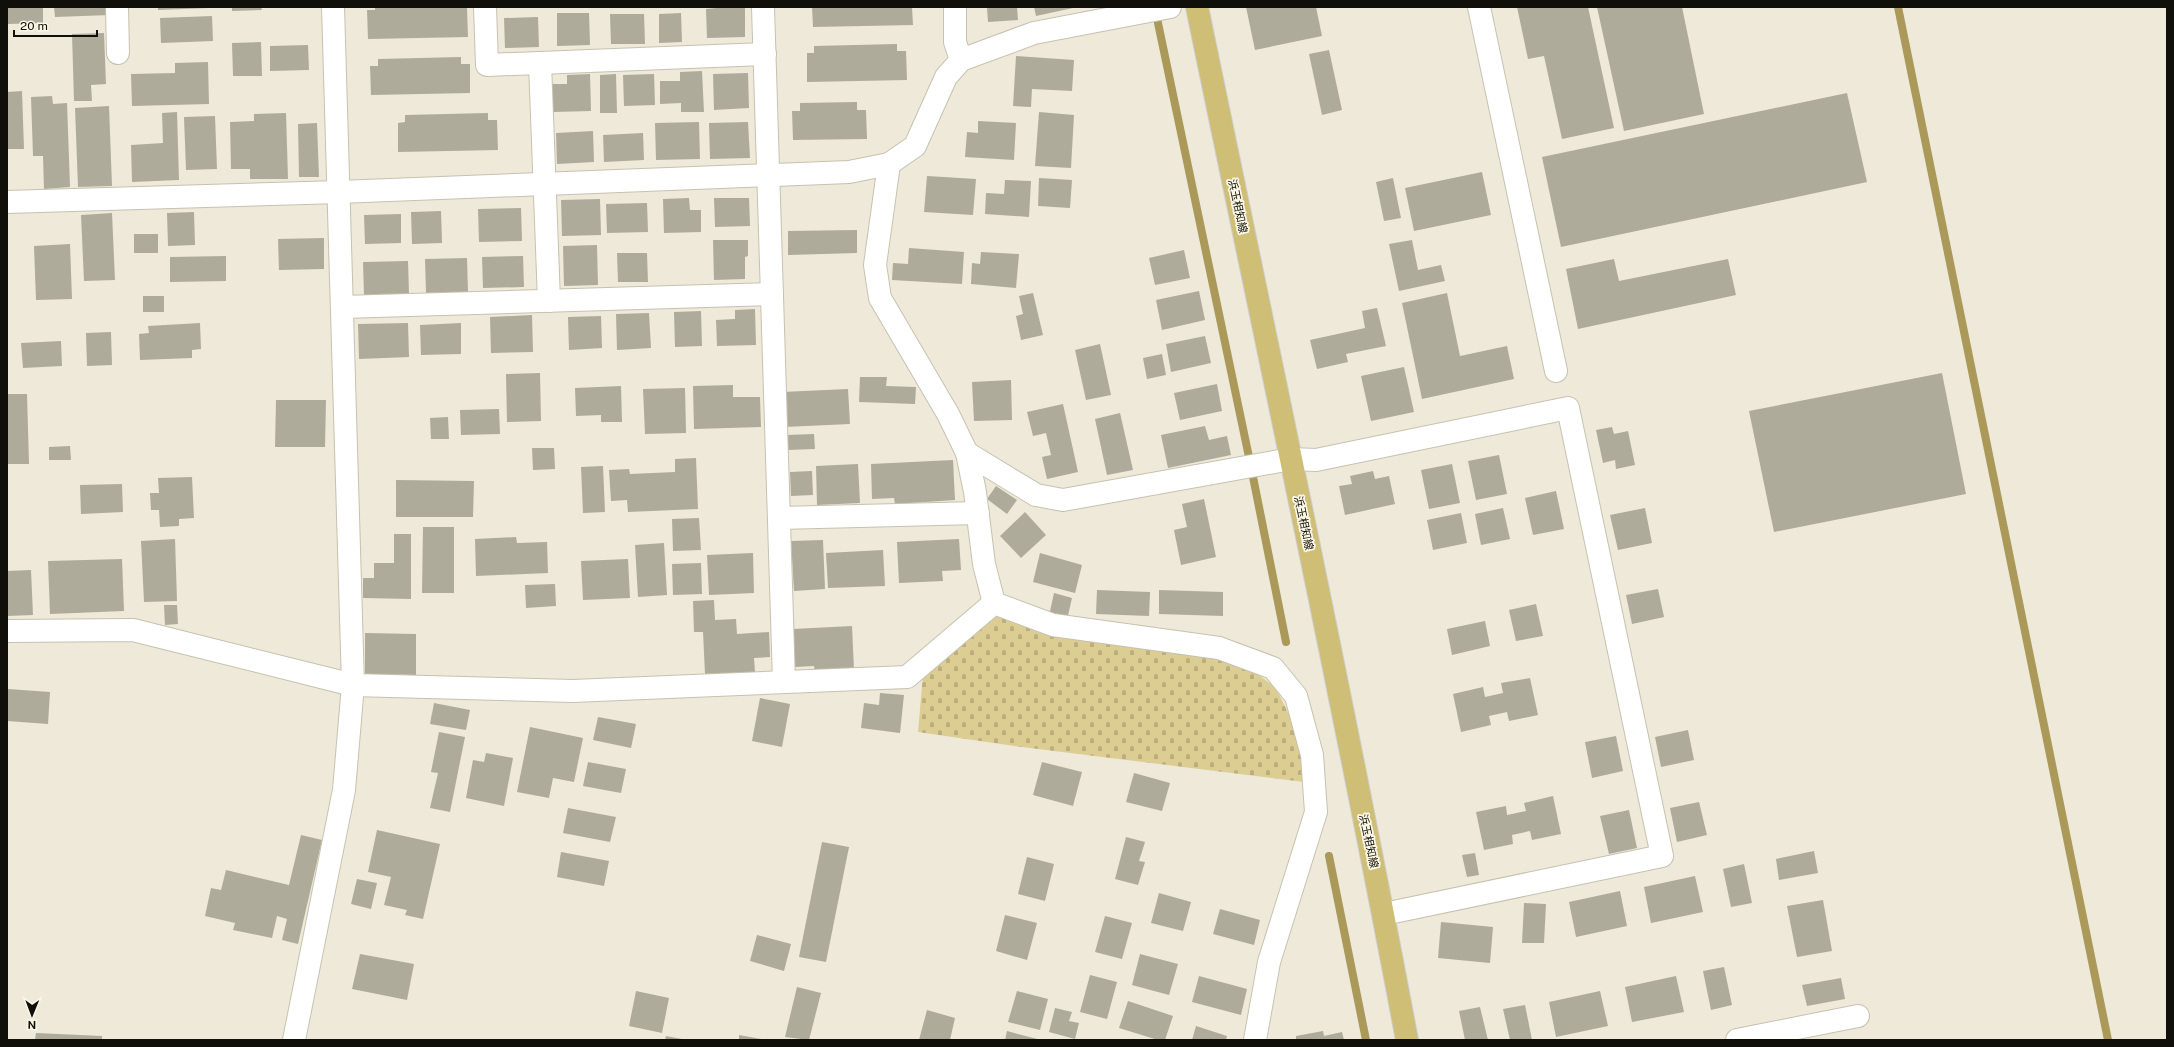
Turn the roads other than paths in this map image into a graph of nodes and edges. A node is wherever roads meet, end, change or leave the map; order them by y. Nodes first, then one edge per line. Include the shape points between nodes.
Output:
1 (117, 7) edge
2 (333, 7) edge
3 (484, 7) edge
4 (763, 7) edge
5 (955, 7) edge
6 (1170, 7) edge
7 (1196, 7) edge
8 (1479, 7) edge
9 (1101, 14) edge
10 (118, 53) dead end
11 (765, 54) junction
12 (961, 60) junction
13 (540, 63) junction
14 (889, 164) junction
15 (768, 175) junction
16 (544, 184) junction
17 (339, 192) junction
18 (7, 202) edge
19 (772, 294) junction
20 (549, 300) junction
21 (342, 307) junction
22 (1556, 372) dead end
23 (967, 453) junction
24 (1291, 459) junction
25 (978, 513) junction
26 (779, 518) junction
27 (994, 603) junction
28 (7, 631) edge
29 (784, 682) junction
30 (353, 685) junction
31 (1384, 914) junction
32 (1858, 1016) dead end
33 (294, 1040) edge
34 (1255, 1040) edge
35 (1407, 1040) edge
36 (1737, 1040) edge

1 - 10 street
2 - 17 street
3 - 13 street via 487,65
4 - 11 street
5 - 12 street via 955,42
6 - 9 street
7 - 24 main road, 浜玉相知線
8 - 22 street
9 - 12 street via 1034,33
11 - 13 street
11 - 15 street
12 - 14 street via 946,77 915,146
13 - 16 street
14 - 15 street via 850,172
14 - 23 street via 875,265 880,298 948,414
15 - 16 street
15 - 19 street
16 - 17 street
16 - 20 street
17 - 18 street
17 - 21 street
19 - 20 street
19 - 26 street
20 - 21 street
21 - 30 street
23 - 24 street via 1036,495 1063,500
23 - 25 street
24 - 31 main road, 浜玉相知線
24 - 31 street via 1316,460 1568,408 1662,856
25 - 26 street
25 - 27 street via 984,564
26 - 29 street
27 - 29 street via 907,677
27 - 34 street via 1053,626 1219,648 1273,668 1296,696 1312,755 1316,812 1269,962
28 - 30 street via 133,630
29 - 30 street via 573,691
30 - 33 street via 344,790
31 - 35 main road, 浜玉相知線
32 - 36 street

